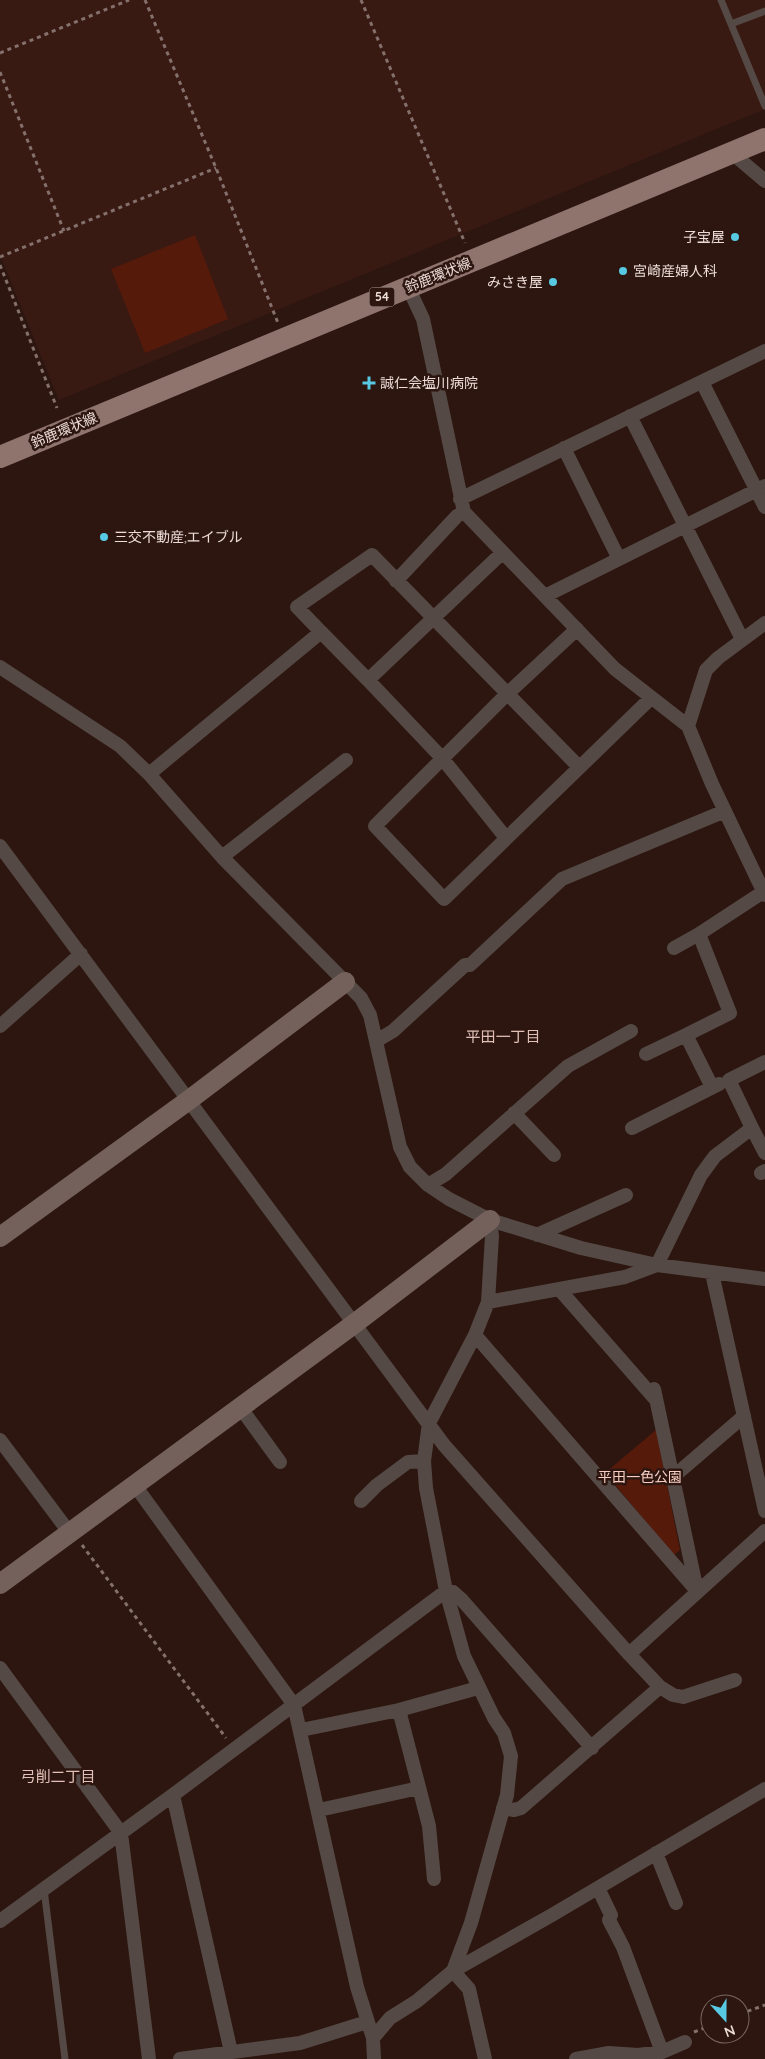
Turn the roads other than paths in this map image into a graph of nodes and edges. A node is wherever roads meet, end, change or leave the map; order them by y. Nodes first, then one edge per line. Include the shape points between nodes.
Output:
1 (721, 0) edge
2 (765, 11) edge
3 (731, 24) junction
4 (765, 106) edge
5 (765, 139) edge
6 (732, 153) junction
7 (765, 181) edge
8 (408, 287) junction
9 (765, 351) edge
10 (702, 382) junction
11 (630, 416) junction
12 (564, 448) junction
13 (0, 457) edge
14 (761, 488) edge
15 (462, 505) junction
16 (765, 507) edge
17 (686, 525) junction
18 (502, 552) junction
19 (619, 559) junction
20 (396, 581) junction
21 (545, 596) junction
22 (433, 619) junction
23 (765, 623) edge
24 (577, 629) junction
25 (321, 632) junction
26 (742, 640) junction
27 (0, 667) edge
28 (368, 680) junction
29 (507, 694) junction
30 (651, 698) junction
31 (688, 726) junction
32 (442, 758) junction
33 (346, 760) dead end
34 (579, 767) junction
35 (149, 774) junction
36 (725, 811) junction
37 (506, 838) junction
38 (0, 846) edge
39 (222, 858) junction
40 (764, 893) edge
41 (699, 934) junction
42 (674, 948) dead end
43 (81, 954) junction
44 (345, 982) junction
45 (0, 1026) edge
46 (631, 1031) dead end
47 (686, 1035) junction
48 (376, 1041) junction
49 (646, 1054) dead end
50 (765, 1062) edge
51 (729, 1080) junction
52 (712, 1087) junction
53 (189, 1100) junction
54 (514, 1113) junction
55 (632, 1128) dead end
56 (752, 1128) junction
57 (765, 1153) edge
58 (554, 1155) dead end
59 (428, 1185) junction
60 (626, 1195) dead end
61 (490, 1220) junction
62 (537, 1236) junction
63 (0, 1237) edge
64 (657, 1265) junction
65 (712, 1273) junction
66 (765, 1279) edge
67 (558, 1289) junction
68 (488, 1302) junction
69 (354, 1324) junction
70 (475, 1336) junction
71 (240, 1408) junction
72 (744, 1416) junction
73 (429, 1422) junction
74 (0, 1440) edge
75 (424, 1461) junction
76 (280, 1462) dead end
77 (673, 1477) junction
78 (134, 1484) junction
79 (361, 1502) dead end
80 (765, 1510) edge
81 (70, 1531) junction
82 (765, 1531) edge
83 (0, 1584) edge
84 (446, 1591) junction
85 (697, 1592) junction
86 (629, 1654) junction
87 (0, 1668) edge
88 (735, 1680) dead end
89 (660, 1687) junction
90 (478, 1688) junction
91 (294, 1706) junction
92 (399, 1710) junction
93 (301, 1730) junction
94 (592, 1748) junction
95 (420, 1788) junction
96 (765, 1789) edge
97 (173, 1795) junction
98 (503, 1808) junction
99 (319, 1810) junction
100 (121, 1833) junction
101 (656, 1853) junction
102 (434, 1879) dead end
103 (598, 1888) junction
104 (44, 1889) junction
105 (676, 1903) dead end
106 (0, 1921) edge
107 (453, 1971) junction
108 (367, 2022) junction
109 (373, 2038) junction
110 (685, 2042) dead end
111 (232, 2052) junction
112 (662, 2052) junction
113 (65, 2059) edge
114 (149, 2059) edge
115 (180, 2059) edge
116 (374, 2059) edge
117 (485, 2059) edge
118 (577, 2059) edge

1 - 3 lane
2 - 3 lane
3 - 4 lane
5 - 6 main road, 鈴鹿環状線 / 54
6 - 7 street
6 - 8 main road, 鈴鹿環状線 / 54
8 - 13 main road, 鈴鹿環状線 / 54
8 - 15 street via 423,319
9 - 10 street
10 - 11 street
10 - 14 street
11 - 12 street
11 - 17 street
12 - 15 street
12 - 19 street
14 - 16 street
14 - 17 street
15 - 18 street
15 - 20 street via 457,516
17 - 19 street
17 - 26 street
18 - 21 street
18 - 22 street
19 - 21 street
20 - 22 street
20 - 25 street via 372,555 297,607
21 - 24 street
22 - 28 street
22 - 29 street
23 - 26 street
24 - 29 street
24 - 30 street via 615,669
25 - 28 street
25 - 35 street
26 - 31 street via 706,670
27 - 35 street via 120,746
28 - 32 street
29 - 32 street
29 - 34 street
30 - 31 street
30 - 34 street
31 - 36 street
32 - 37 street
32 - 37 street via 375,826 444,899
33 - 39 street
34 - 37 street
35 - 39 street
36 - 40 street
36 - 48 street via 562,879 470,965
38 - 43 street
39 - 44 street
40 - 41 street
41 - 42 street
41 - 47 street via 730,1013
43 - 45 street
43 - 53 street
44 - 48 street via 361,998 370,1016
44 - 53 street
46 - 54 street via 568,1066
47 - 49 street
47 - 52 street
48 - 59 street via 400,1147 410,1167
50 - 51 street
51 - 52 street
51 - 56 street
52 - 55 street
53 - 63 street
53 - 69 street
54 - 58 street
54 - 59 street via 446,1174
56 - 57 street
56 - 64 street via 715,1156 701,1175
59 - 61 street
60 - 62 street
61 - 62 street
61 - 68 street
61 - 69 street
62 - 64 street
64 - 65 street
64 - 67 street via 625,1277
65 - 66 street
65 - 72 street
67 - 68 street
67 - 77 street via 655,1395
68 - 70 street
69 - 71 street
69 - 73 street
70 - 73 street
70 - 85 street
71 - 76 street
71 - 78 street
72 - 77 street
72 - 80 street
73 - 75 street
73 - 86 street via 444,1445
74 - 81 street
75 - 79 street via 408,1462 377,1485
75 - 84 street via 426,1488
77 - 85 street
78 - 81 street
78 - 91 street
81 - 83 street
82 - 85 street
84 - 90 street via 464,1656
84 - 91 street
84 - 94 street via 453,1592 462,1600
85 - 86 street
86 - 89 street
87 - 100 street
88 - 89 street via 683,1697
89 - 94 street
90 - 92 street
90 - 98 street via 510,1748 510,1778
91 - 93 street
91 - 97 street
92 - 93 street
92 - 95 street
93 - 99 street
94 - 98 street via 521,1808
95 - 99 street
95 - 102 street via 429,1826
96 - 101 street
97 - 100 street
97 - 111 street
98 - 107 street via 471,1923
99 - 108 street
100 - 104 street
100 - 114 street
101 - 103 street
101 - 105 street
103 - 107 street
103 - 112 street
104 - 106 street
104 - 113 lane
107 - 109 street via 390,2018
107 - 117 street via 469,1989
108 - 109 street
108 - 111 street via 300,2043
109 - 116 street
110 - 112 street
111 - 115 street
112 - 118 street via 638,2056 609,2052

